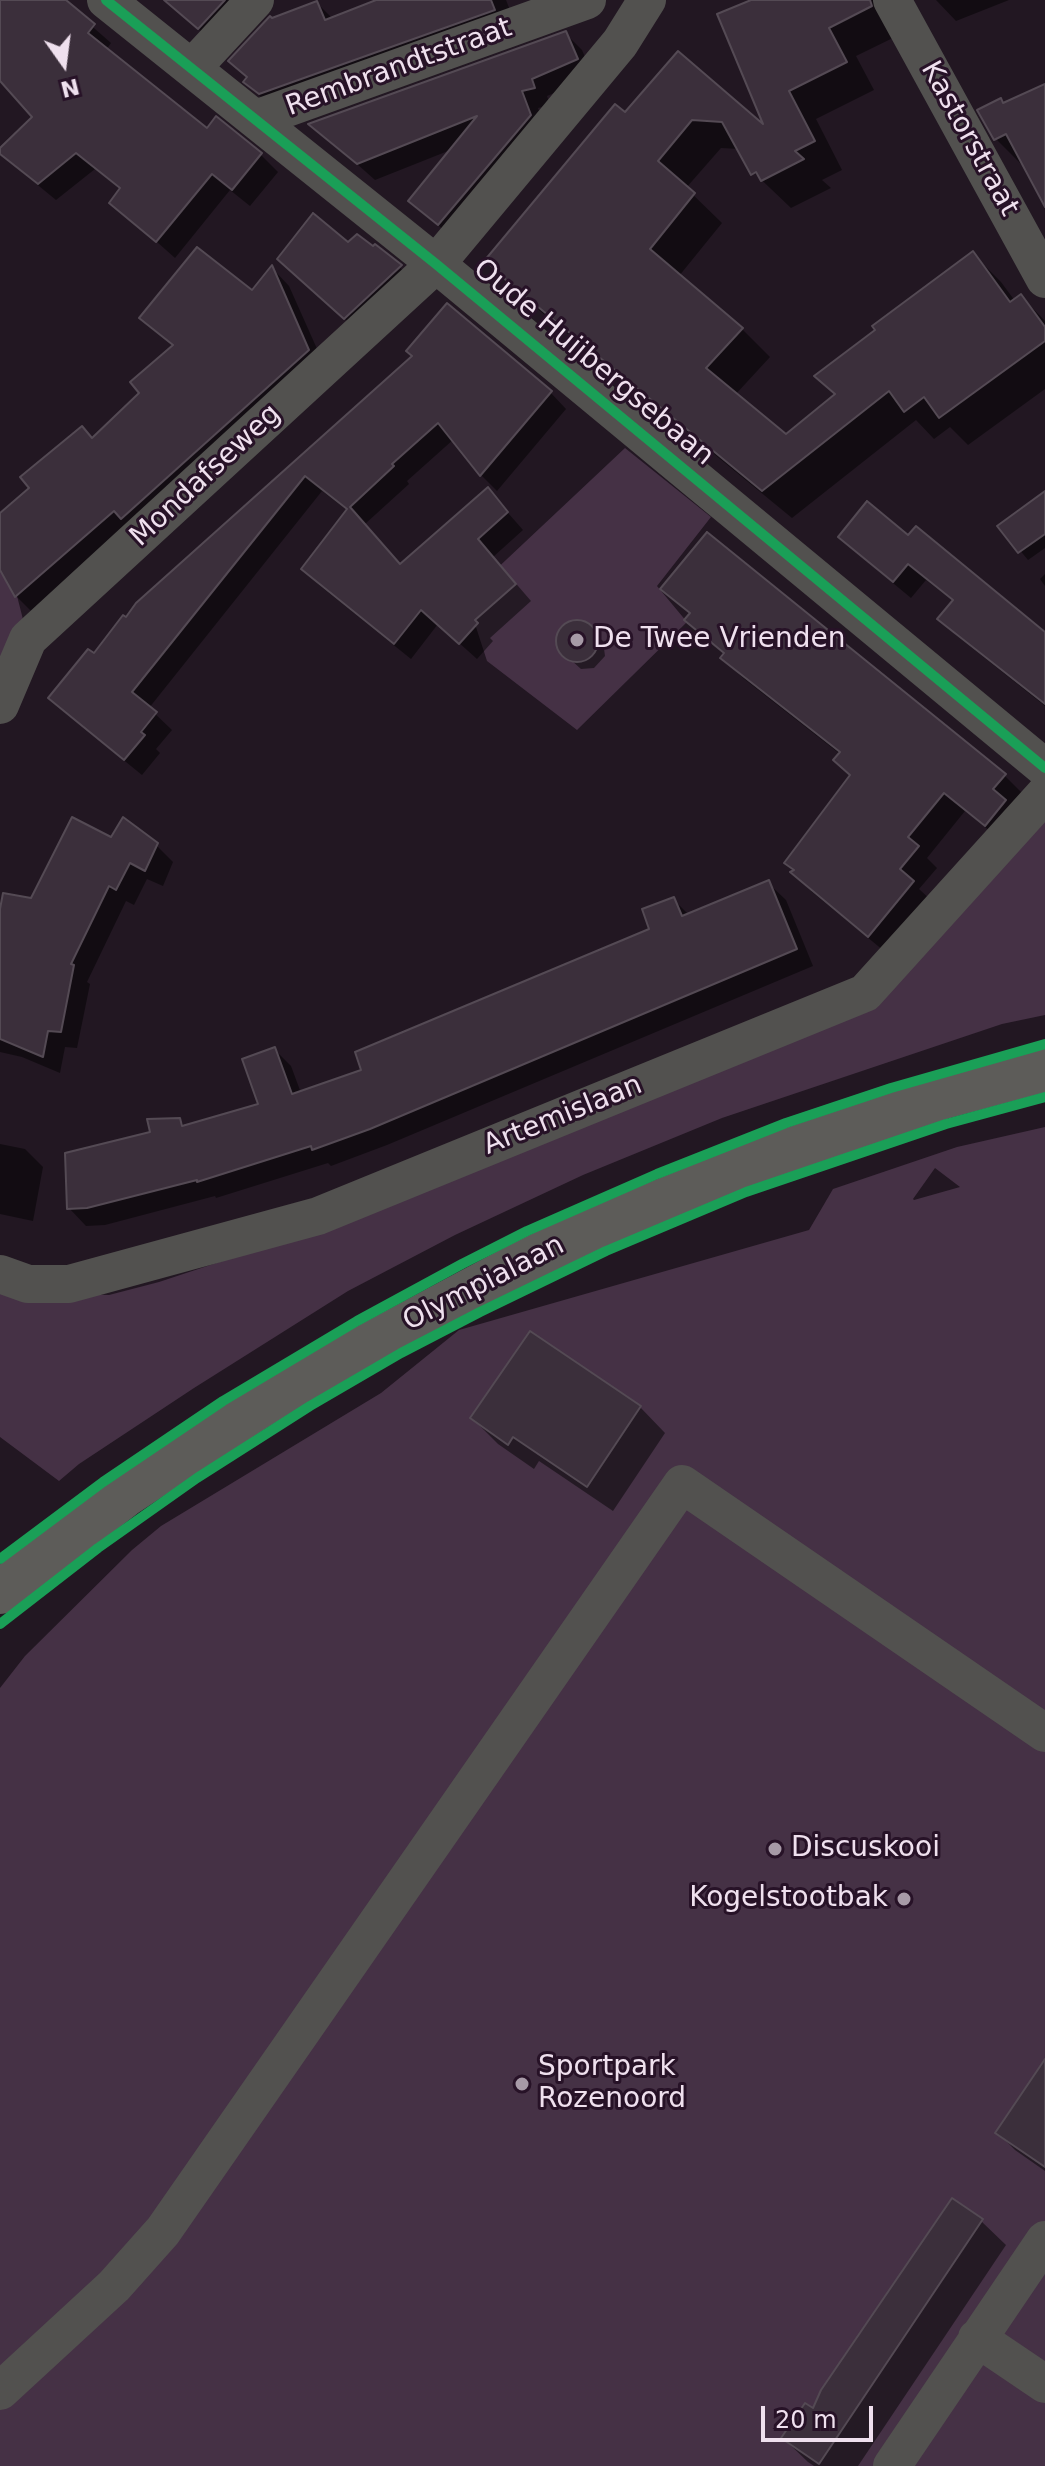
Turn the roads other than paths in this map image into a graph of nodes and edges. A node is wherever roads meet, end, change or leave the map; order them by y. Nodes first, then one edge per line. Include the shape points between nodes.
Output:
1 (106, 0) edge
2 (255, 0) edge
3 (587, 0) edge
4 (647, 0) edge
5 (892, 0) edge
6 (516, 12) edge
7 (192, 68) junction
8 (256, 119) junction
9 (436, 264) junction
10 (1045, 279) edge
11 (0, 705) edge
12 (1045, 768) edge
13 (1045, 794) edge
14 (1045, 1070) edge
15 (0, 1274) edge
16 (0, 1592) edge
17 (1045, 1733) edge
18 (1045, 2240) edge
19 (977, 2338) junction
20 (1045, 2384) edge
21 (0, 2391) edge
22 (892, 2466) edge

1 - 7 street, Oude Huijbergsebaan
2 - 7 street
3 - 6 street, Rembrandtstraat
4 - 9 street via 620,43
5 - 10 street, Kastorstraat
6 - 8 street, Rembrandtstraat
7 - 8 street, Oude Huijbergsebaan
8 - 9 street, Oude Huijbergsebaan
9 - 11 street, Mondafseweg via 28,639
9 - 12 street, Oude Huijbergsebaan
13 - 15 street, Artemislaan via 865,993 318,1216 69,1284 28,1284
14 - 16 main road, Olympialaan via 944,1097 771,1156 522,1263 256,1409 124,1496
17 - 21 street via 682,1484 163,2231 114,2286
18 - 19 street
19 - 20 street
19 - 22 street

